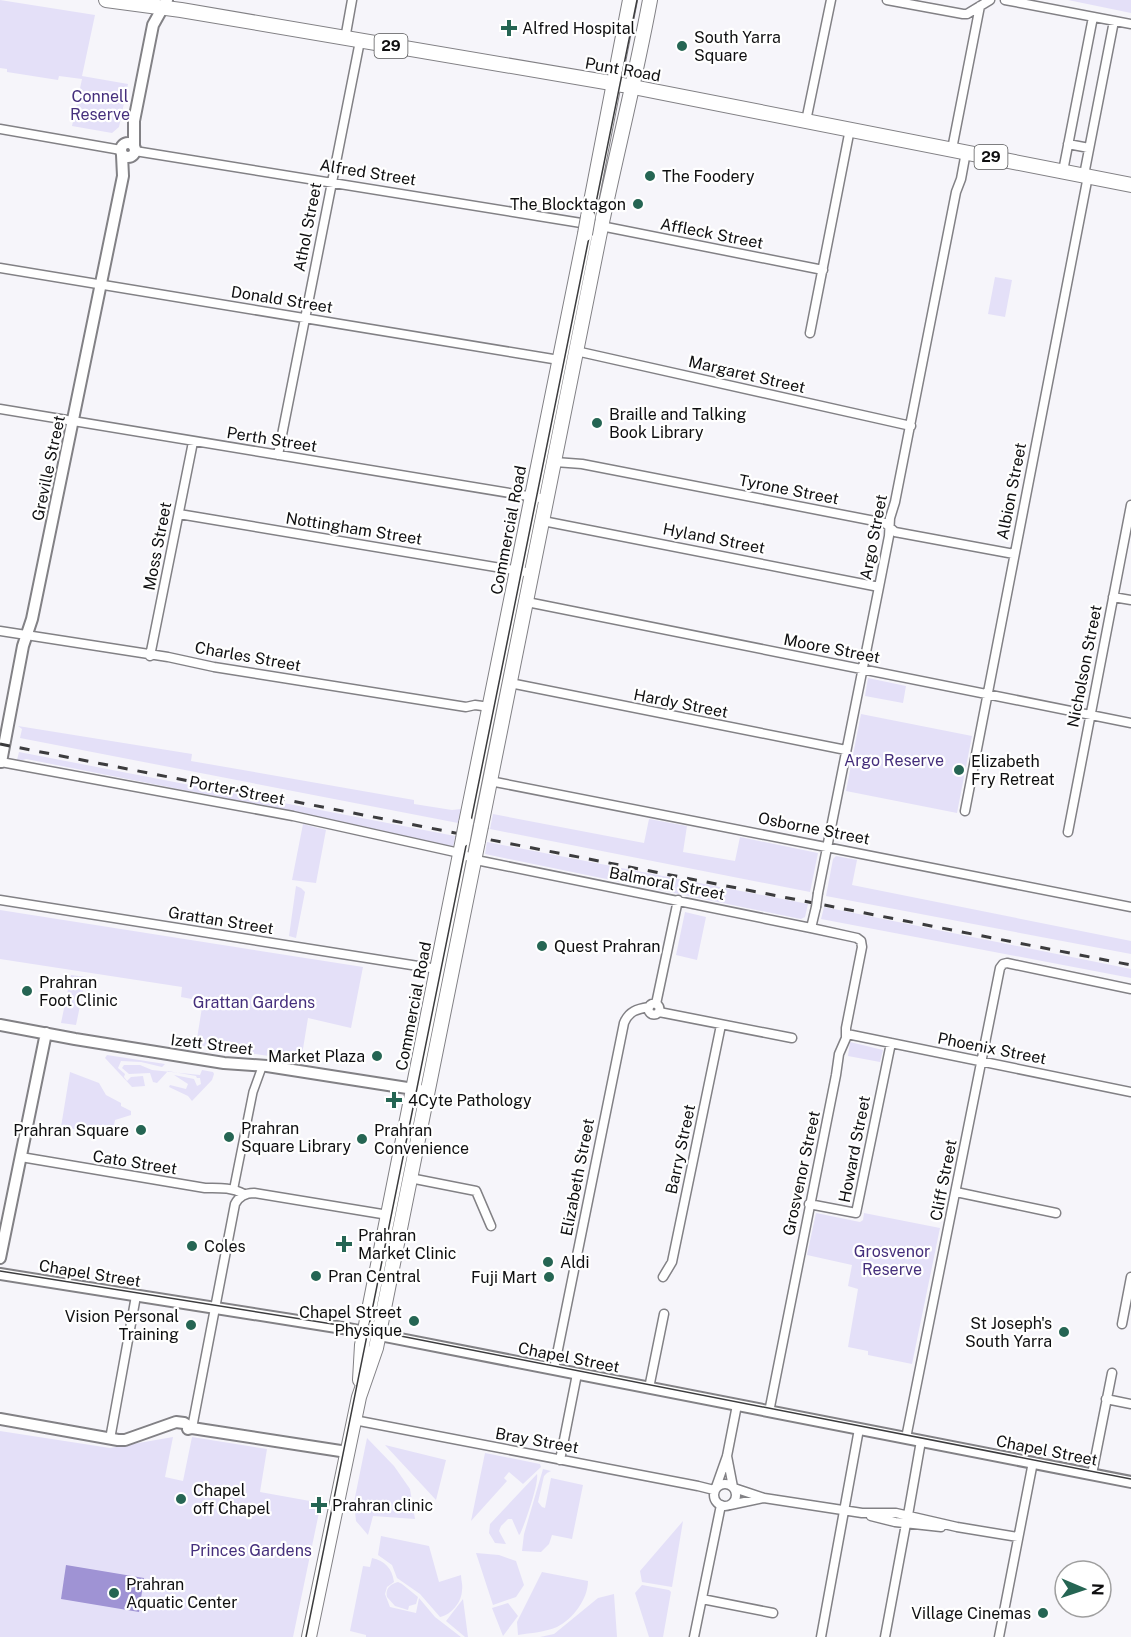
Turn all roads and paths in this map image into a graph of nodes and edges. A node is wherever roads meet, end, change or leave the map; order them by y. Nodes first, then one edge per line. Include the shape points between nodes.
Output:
1 (106, 0) edge
2 (352, 0) edge
3 (630, 0) edge
4 (650, 0) edge
5 (831, 0) edge
6 (887, 0) edge
7 (990, 0) edge
8 (1005, 0) edge
9 (165, 4) edge
10 (980, 6) junction
11 (1093, 17) junction
12 (1114, 21) junction
13 (1131, 24) edge
14 (345, 39) junction
15 (360, 41) junction
16 (613, 83) junction
17 (634, 87) junction
18 (806, 121) junction
19 (0, 129) edge
20 (850, 129) junction
21 (1068, 144) junction
22 (1089, 148) junction
23 (952, 149) junction
24 (128, 150) junction
25 (966, 152) junction
26 (1063, 171) junction
27 (1086, 176) junction
28 (332, 182) junction
29 (1131, 185) edge
30 (592, 226) junction
31 (0, 268) edge
32 (823, 270) junction
33 (101, 285) junction
34 (304, 318) junction
35 (810, 333) dead end
36 (576, 351) junction
37 (559, 360) junction
38 (0, 409) edge
39 (74, 421) junction
40 (910, 426) junction
41 (193, 442) junction
42 (278, 455) junction
43 (555, 462) junction
44 (536, 497) junction
45 (1131, 505) edge
46 (179, 514) junction
47 (543, 521) junction
48 (889, 526) junction
49 (1014, 554) junction
50 (521, 571) junction
51 (879, 587) junction
52 (1113, 597) junction
53 (1131, 600) edge
54 (528, 602) junction
55 (0, 631) edge
56 (27, 635) junction
57 (150, 656) junction
58 (863, 669) junction
59 (510, 683) junction
60 (987, 695) junction
61 (489, 707) junction
62 (1090, 715) junction
63 (1131, 723) edge
64 (846, 750) junction
65 (0, 763) edge
66 (490, 782) junction
67 (965, 811) dead end
68 (1068, 832) dead end
69 (827, 847) junction
70 (467, 856) junction
71 (0, 900) edge
72 (678, 900) junction
73 (1131, 907) edge
74 (811, 928) junction
75 (861, 941) joint
76 (437, 969) junction
77 (1131, 989) edge
78 (654, 1008) junction
79 (0, 1025) edge
80 (721, 1025) junction
81 (46, 1033) junction
82 (846, 1034) junction
83 (792, 1038) dead end
84 (891, 1043) junction
85 (981, 1061) junction
86 (261, 1070) dead end
87 (417, 1089) junction
88 (1131, 1092) edge
89 (21, 1157) junction
90 (410, 1178) junction
91 (234, 1186) dead end
92 (956, 1192) junction
93 (243, 1195) junction
94 (809, 1204) junction
95 (1056, 1213) dead end
96 (388, 1215) junction
97 (491, 1226) dead end
98 (0, 1258) edge
99 (0, 1274) edge
100 (663, 1277) dead end
101 (1131, 1277) edge
102 (136, 1296) junction
103 (216, 1308) junction
104 (664, 1314) dead end
105 (1122, 1324) dead end
106 (371, 1334) junction
107 (554, 1369) junction
108 (1112, 1373) dead end
109 (577, 1374) junction
110 (649, 1388) junction
111 (1107, 1399) junction
112 (1131, 1404) edge
113 (737, 1405) junction
114 (769, 1412) junction
115 (0, 1419) edge
116 (354, 1420) junction
117 (192, 1428) junction
118 (859, 1429) junction
119 (111, 1436) junction
120 (906, 1438) junction
121 (921, 1441) junction
122 (347, 1452) junction
123 (727, 1456) junction
124 (560, 1460) junction
125 (1033, 1462) junction
126 (1092, 1474) junction
127 (1131, 1482) edge
128 (734, 1487) junction
129 (715, 1489) junction
130 (764, 1498) junction
131 (725, 1506) junction
132 (845, 1511) junction
133 (907, 1520) junction
134 (1018, 1537) junction
135 (702, 1599) junction
136 (773, 1613) dead end
137 (309, 1637) edge
138 (694, 1637) edge
139 (821, 1637) edge
140 (885, 1637) edge
141 (999, 1637) edge

1 - 9 main road, Punt Road / 29
2 - 14 street
3 - 16 main road, Commercial Road
4 - 17 main road, Commercial Road
5 - 18 street
6 - 10 street via 963,14
7 - 10 street
8 - 11 street
9 - 14 main road, Punt Road / 29
9 - 24 street, Greville Street via 153,26
10 - 23 street
11 - 12 street
11 - 21 street
12 - 13 street
12 - 22 street, Albion Street
14 - 15 main road, Punt Road / 29
15 - 16 main road, Punt Road / 29
15 - 28 street, Athol Street
16 - 17 main road, Punt Road / 29
16 - 30 main road, Commercial Road
17 - 18 main road, Punt Road / 29
17 - 30 main road, Commercial Road via 616,157
18 - 20 main road, Punt Road / 29
19 - 24 street, Alfred Street
20 - 23 main road, Punt Road / 29
20 - 32 street
21 - 22 street
21 - 26 street
22 - 27 street, Albion Street
23 - 25 main road, Punt Road / 29
24 - 28 street, Alfred Street
24 - 33 street, Greville Street
25 - 26 main road, Punt Road / 29
25 - 40 street, Argo Street
26 - 27 main road, Punt Road / 29
27 - 29 main road, Punt Road / 29
27 - 49 street, Albion Street
28 - 30 street, Alfred Street
28 - 34 street, Athol Street
30 - 32 street, Affleck Street
30 - 36 main road, Commercial Road
30 - 37 main road, Commercial Road
31 - 33 street, Donald Street
32 - 35 street
33 - 34 street, Donald Street
33 - 39 street, Greville Street
34 - 37 street, Donald Street
34 - 42 street, Athol Street
36 - 40 street, Margaret Street
36 - 43 main road, Commercial Road
37 - 44 main road, Commercial Road
38 - 39 street, Perth Street
39 - 41 street, Perth Street
39 - 56 street, Greville Street
40 - 48 street, Argo Street
41 - 42 street, Perth Street
41 - 46 street, Moss Street
42 - 44 street, Perth Street
43 - 47 main road, Commercial Road
43 - 48 street, Tyrone Street via 582,464
44 - 50 main road, Commercial Road
45 - 52 street, Nicholson Street
46 - 50 street, Nottingham Street
46 - 57 street, Moss Street
47 - 51 street, Hyland Street
47 - 54 main road, Commercial Road
48 - 49 street, Tyrone Street via 895,532
48 - 51 street, Argo Street
49 - 60 street, Albion Street
50 - 61 main road, Commercial Road
51 - 58 street, Argo Street
52 - 53 street
52 - 62 street, Nicholson Street
54 - 58 street, Moore Street
54 - 59 main road, Commercial Road
55 - 56 street, Charles Street
56 - 57 street, Charles Street
56 - 65 street, Greville Street
57 - 61 street, Charles Street via 455,706
58 - 60 street, Moore Street
58 - 64 street, Argo Street
59 - 64 street, Hardy Street
59 - 66 main road, Commercial Road
60 - 62 street, Moore Street
60 - 67 street, Albion Street
61 - 70 main road, Commercial Road, bridge via 463,839
62 - 63 street, Moore Street
62 - 68 street, Nicholson Street
64 - 69 street, Argo Street
65 - 70 street, Porter Street via 293,816
66 - 69 street, Osborne Street
66 - 70 main road, Commercial Road, bridge via 478,841
69 - 73 street, Osborne Street
69 - 74 street, Argo Street, bridge
70 - 72 street, Balmoral Street
70 - 76 main road, Commercial Road
70 - 90 main road, Commercial Road
71 - 76 street, Grattan Street
72 - 74 street, Balmoral Street
72 - 78 street
74 - 75 street, Balmoral Street
75 - 82 street, Grosvenor Street
76 - 87 main road, Commercial Road
77 - 85 street, Cliff Street via 1003,964
78 - 80 street
78 - 107 street, Elizabeth Street via 634,1011 624,1023
79 - 81 street, Izett Street
80 - 83 street
80 - 100 street, Barry Street via 674,1256
81 - 87 street, Izett Street via 224,1063
81 - 89 street
82 - 84 street, Phoenix Street
82 - 94 street, Grosvenor Street
84 - 85 street, Phoenix Street
84 - 94 street, Howard Street via 856,1214
85 - 88 street, Phoenix Street
85 - 92 street, Cliff Street
86 - 91 street
87 - 96 main road, Commercial Road
89 - 93 street, Cato Street via 205,1188 233,1189
89 - 98 street
90 - 97 street via 476,1191
90 - 106 main road, Commercial Road
92 - 95 street
92 - 120 street, Cliff Street
93 - 96 street, Cato Street via 254,1193
93 - 103 street via 236,1204
94 - 114 street, Grosvenor Street
96 - 106 main road, Commercial Road
99 - 102 street, Chapel Street
101 - 105 street
102 - 103 street, Chapel Street
102 - 119 street
103 - 106 street, Chapel Street
103 - 117 street
104 - 110 street
106 - 107 street, Chapel Street
106 - 116 main road, Commercial Road
107 - 109 street, Chapel Street
108 - 111 street
109 - 110 street, Chapel Street
109 - 124 street
110 - 113 street, Chapel Street
111 - 112 street
111 - 126 street
113 - 114 street, Chapel Street
113 - 123 street
114 - 118 street, Chapel Street
115 - 119 street via 100,1438
116 - 122 main road, Commercial Road
116 - 124 street, Bray Street
117 - 119 street via 176,1422 125,1440
117 - 122 street
118 - 120 street, Chapel Street
118 - 132 street
120 - 121 street, Chapel Street
121 - 125 street, Chapel Street
121 - 133 street
122 - 137 main road, Commercial Road
123 - 128 street
123 - 129 street
124 - 129 street, Bray Street
125 - 126 street, Chapel Street
125 - 134 street
126 - 127 street, Chapel Street
128 - 129 street via 723,1483
128 - 130 street
128 - 131 street via 736,1498
129 - 131 street via 715,1501
130 - 131 street
130 - 132 street
131 - 135 street
132 - 133 street via 896,1513
132 - 139 street
133 - 134 street
133 - 140 street
134 - 141 street
135 - 136 street
135 - 138 street

